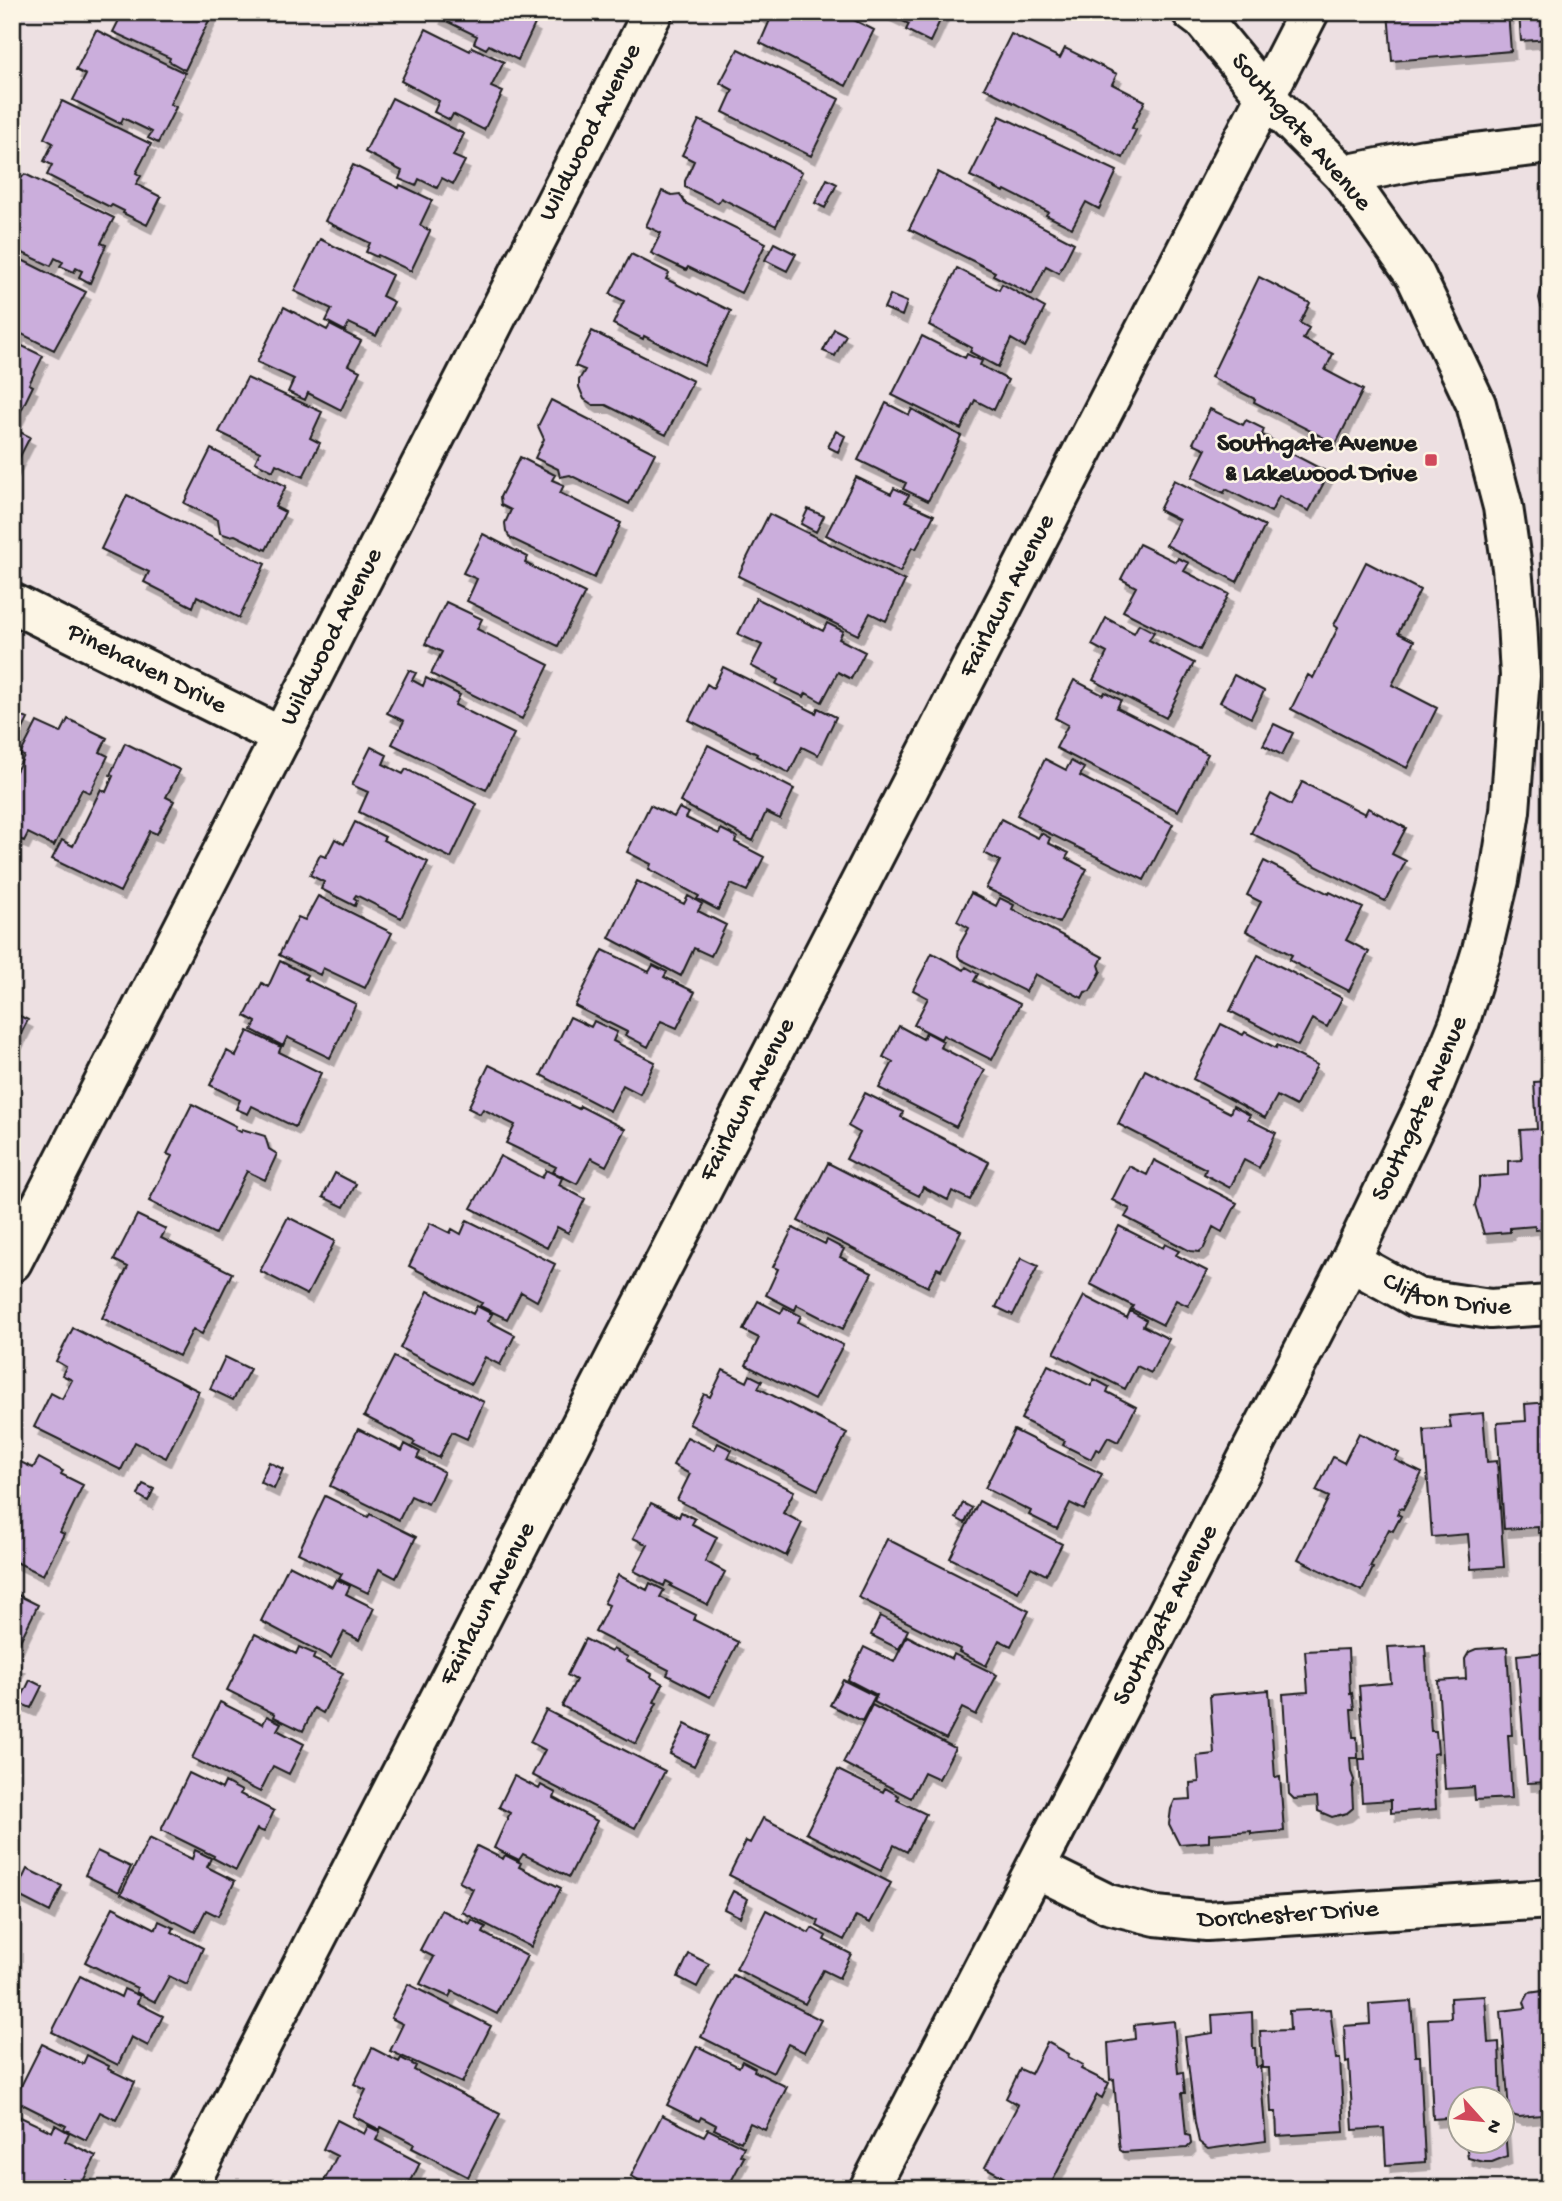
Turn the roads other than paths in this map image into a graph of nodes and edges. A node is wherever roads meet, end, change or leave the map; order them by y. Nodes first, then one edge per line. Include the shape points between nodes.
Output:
1 (653, 12) edge
2 (1192, 12) edge
3 (1309, 12) edge
4 (1266, 97) junction
5 (1550, 144) edge
6 (1344, 175) junction
7 (12, 603) edge
8 (282, 737) junction
9 (1533, 738) edge
10 (1350, 1261) junction
11 (12, 1262) edge
12 (1550, 1305) edge
13 (1037, 1869) junction
14 (1550, 1899) edge
15 (187, 2189) edge
16 (869, 2189) edge

1 - 8 street, Wildwood Avenue
2 - 4 street, Southgate Avenue
3 - 4 street, Fairlawn Avenue
4 - 6 street, Southgate Avenue
4 - 15 street, Fairlawn Avenue
5 - 6 street via 1424,159
6 - 9 street, Southgate Avenue via 1415,275 1476,404 1503,507 1513,568 1520,676
7 - 8 street, Pinehaven Drive
8 - 11 street, Wildwood Avenue
9 - 10 street, Southgate Avenue via 1510,811 1499,880 1460,1021
10 - 12 street, Clifton Drive via 1417,1298 1490,1309
10 - 13 street, Southgate Avenue
13 - 14 street, Dorchester Drive via 1108,1904 1156,1916 1207,1921
13 - 16 street, Southgate Avenue

